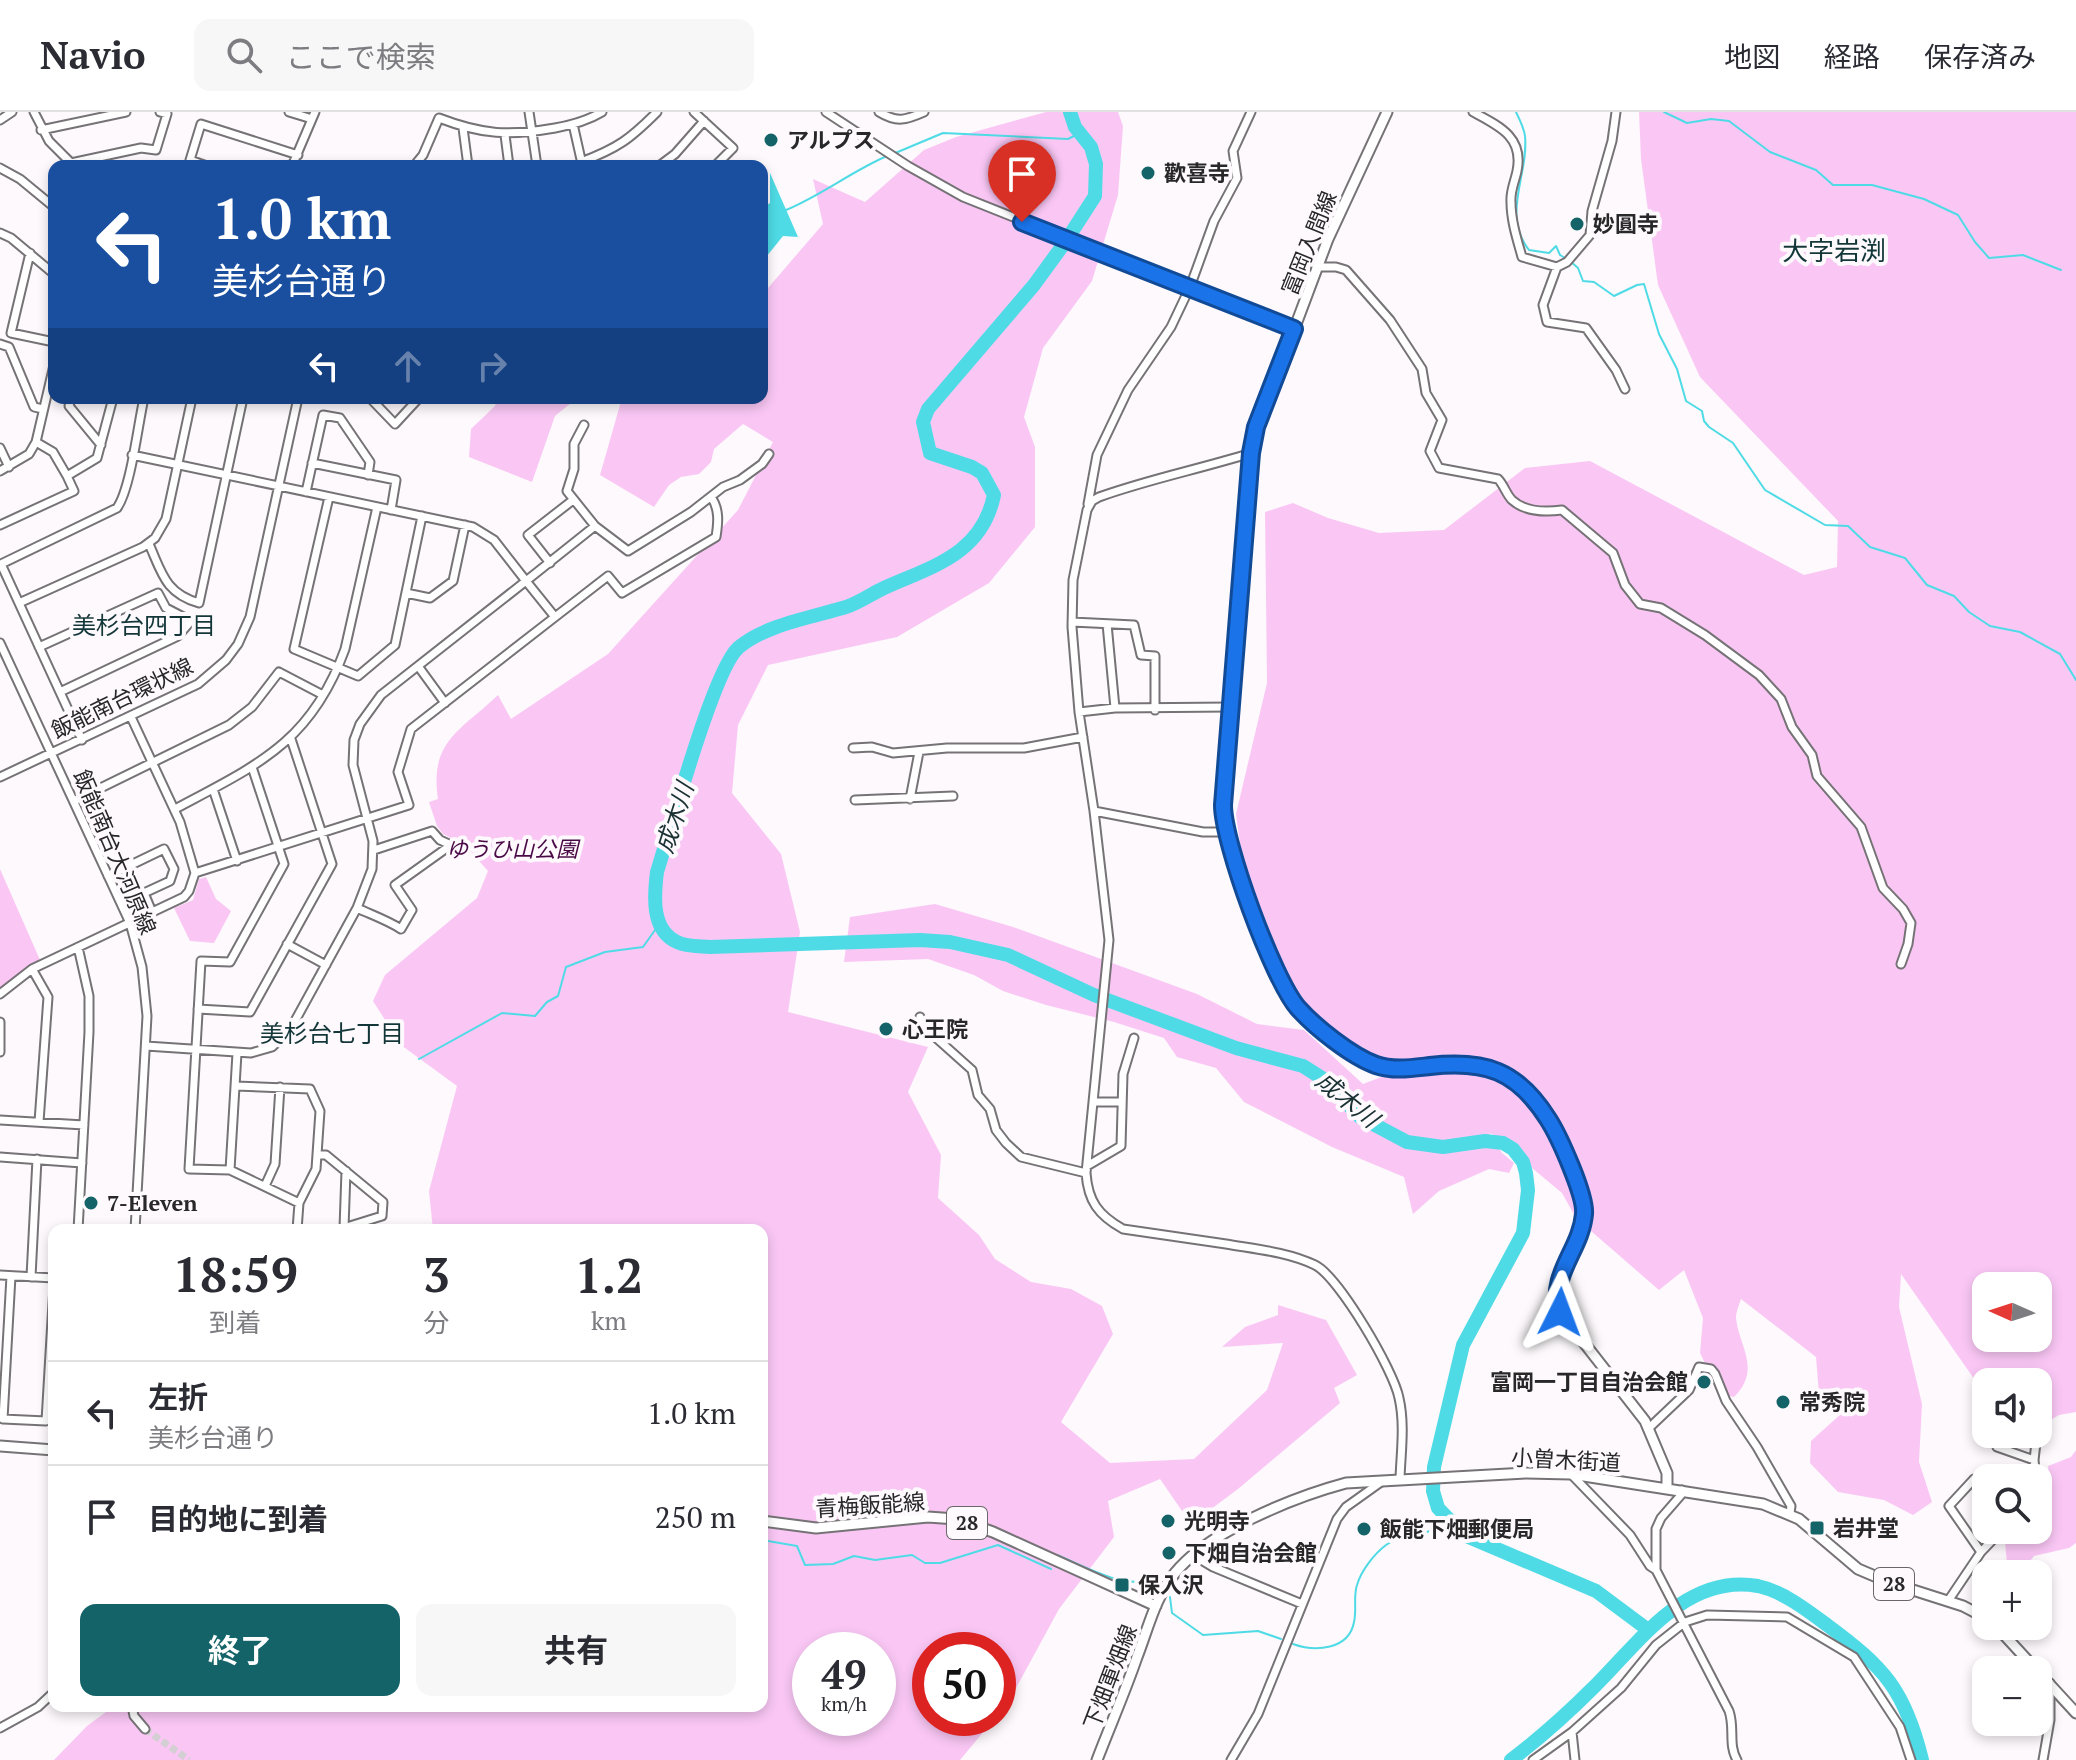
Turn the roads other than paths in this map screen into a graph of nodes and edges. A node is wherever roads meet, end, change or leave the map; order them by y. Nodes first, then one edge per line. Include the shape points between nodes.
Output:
1 (12, 112) edge
2 (34, 112) edge
3 (126, 112) edge
4 (160, 112) edge
5 (289, 112) edge
6 (529, 112) edge
7 (602, 112) edge
8 (657, 112) edge
9 (694, 112) edge
10 (826, 112) edge
11 (879, 112) edge
12 (924, 112) edge
13 (1251, 112) edge
14 (1387, 112) edge
15 (1473, 112) edge
16 (1616, 112) edge
17 (313, 116) edge
18 (0, 120) edge
19 (704, 121) junction
20 (573, 124) junction
21 (463, 128) junction
22 (41, 130) junction
23 (532, 132) junction
24 (505, 135) junction
25 (298, 155) junction
26 (423, 155) junction
27 (68, 160) edge
28 (92, 160) edge
29 (190, 160) edge
30 (295, 160) edge
31 (419, 160) edge
32 (423, 160) edge
33 (467, 160) edge
34 (508, 160) edge
35 (536, 160) edge
36 (581, 160) edge
37 (591, 160) edge
38 (667, 160) edge
39 (721, 160) edge
40 (0, 168) edge
41 (48, 202) edge
42 (0, 233) edge
43 (30, 253) junction
44 (1316, 267) junction
45 (1557, 267) junction
46 (48, 269) edge
47 (1190, 287) junction
48 (1294, 329) junction
49 (48, 341) edge
50 (0, 344) edge
51 (48, 389) edge
52 (1625, 389) dead end
53 (70, 404) edge
54 (111, 404) edge
55 (143, 404) edge
56 (191, 404) edge
57 (242, 404) edge
58 (297, 404) edge
59 (376, 404) edge
60 (413, 404) edge
61 (43, 409) junction
62 (584, 425) dead end
63 (36, 442) junction
64 (101, 445) junction
65 (0, 448) edge
66 (1251, 453) junction
67 (769, 454) dead end
68 (132, 455) junction
69 (312, 463) junction
70 (178, 465) junction
71 (9, 467) junction
72 (0, 471) edge
73 (368, 475) junction
74 (67, 476) junction
75 (226, 476) junction
76 (279, 487) junction
77 (306, 492) junction
78 (329, 497) junction
79 (711, 497) junction
80 (573, 500) junction
81 (377, 507) junction
82 (391, 510) junction
83 (1087, 510) junction
84 (422, 516) junction
85 (0, 525) edge
86 (465, 525) junction
87 (595, 526) junction
88 (149, 544) junction
89 (550, 563) junction
90 (526, 581) junction
91 (406, 593) junction
92 (19, 603) junction
93 (555, 617) junction
94 (1072, 622) junction
95 (1107, 624) junction
96 (0, 643) edge
97 (39, 647) junction
98 (418, 666) junction
99 (338, 668) junction
100 (60, 692) junction
101 (323, 695) junction
102 (445, 703) junction
103 (1231, 707) junction
104 (1115, 708) junction
105 (1155, 710) junction
106 (1079, 712) junction
107 (131, 717) junction
108 (1083, 737) junction
109 (291, 739) junction
110 (82, 740) junction
111 (853, 748) dead end
112 (919, 752) junction
113 (52, 753) junction
114 (153, 763) junction
115 (252, 767) junction
116 (0, 777) edge
117 (213, 789) junction
118 (953, 796) dead end
119 (910, 799) junction
120 (855, 800) dead end
121 (74, 801) junction
122 (175, 809) junction
123 (1094, 811) junction
124 (368, 819) junction
125 (1225, 832) junction
126 (322, 834) junction
127 (279, 848) junction
128 (374, 850) junction
129 (237, 861) junction
130 (195, 873) junction
131 (108, 876) junction
132 (357, 908) junction
133 (152, 912) junction
134 (130, 923) junction
135 (287, 944) junction
136 (78, 947) junction
137 (1901, 964) dead end
138 (326, 965) junction
139 (32, 969) junction
140 (0, 994) edge
141 (198, 1009) junction
142 (920, 1017) dead end
143 (0, 1022) edge
144 (1134, 1038) dead end
145 (146, 1046) junction
146 (196, 1050) junction
147 (0, 1052) edge
148 (237, 1053) junction
149 (235, 1086) junction
150 (280, 1087) junction
151 (1094, 1102) junction
152 (1122, 1102) junction
153 (0, 1120) edge
154 (39, 1122) junction
155 (84, 1125) junction
156 (317, 1155) junction
157 (0, 1157) edge
158 (37, 1159) junction
159 (82, 1163) junction
160 (1087, 1169) junction
161 (230, 1170) junction
162 (346, 1171) junction
163 (265, 1186) junction
164 (299, 1203) junction
165 (78, 1224) edge
166 (135, 1224) edge
167 (297, 1224) edge
168 (341, 1224) edge
169 (356, 1224) edge
170 (0, 1275) edge
171 (11, 1276) junction
172 (31, 1277) junction
173 (48, 1278) edge
174 (48, 1405) edge
175 (1649, 1428) junction
176 (0, 1446) edge
177 (2000, 1448) edge
178 (2036, 1448) edge
179 (48, 1450) edge
180 (2034, 1460) junction
181 (2034, 1464) edge
182 (1571, 1474) junction
183 (1403, 1478) junction
184 (1385, 1479) junction
185 (1972, 1481) edge
186 (1667, 1487) junction
187 (1682, 1490) junction
188 (1790, 1513) junction
189 (768, 1522) edge
190 (1972, 1539) edge
191 (1975, 1544) edge
192 (1989, 1544) edge
193 (1981, 1552) junction
194 (1193, 1555) junction
195 (1656, 1570) junction
196 (1948, 1601) junction
197 (1302, 1604) junction
198 (1156, 1606) junction
199 (1972, 1612) edge
200 (1685, 1622) junction
201 (2010, 1640) edge
202 (2025, 1656) edge
203 (2052, 1684) edge
204 (48, 1698) edge
205 (133, 1712) edge
206 (2076, 1713) edge
207 (0, 1728) edge
208 (145, 1729) tunnel mouth
209 (1572, 1732) junction
210 (2047, 1736) edge
211 (1097, 1760) edge
212 (1231, 1760) edge
213 (1533, 1760) edge
214 (1575, 1760) edge
215 (1737, 1760) edge
216 (1911, 1760) edge
217 (2043, 1760) edge

1 - 18 street
2 - 22 street
3 - 22 street
4 - 28 street via 167,114 156,150 141,148
5 - 17 street
6 - 23 street
7 - 20 street
8 - 37 street via 612,151
9 - 19 street
10 - 47 street via 963,197
11 - 12 street via 902,121
13 - 47 street via 1233,151 1237,178 1214,221
14 - 44 main road, 富岡入間線
15 - 45 street via 1519,149 1510,200 1522,257
16 - 45 street via 1590,235
17 - 25 street
19 - 38 street
19 - 39 street via 733,148
20 - 23 street
20 - 36 street
21 - 24 street
21 - 26 street via 439,118
21 - 33 street
22 - 27 street
23 - 24 street
23 - 35 street
24 - 34 street
25 - 29 street via 201,124
25 - 30 street
26 - 31 street
26 - 32 street
40 - 41 street
42 - 43 street
43 - 46 street
43 - 49 street via 11,333
44 - 48 main road, 富岡入間線
44 - 137 street via 1346,270 1390,320 1422,369 1426,393 1442,420 1430,451 1439,468 1498,479 1517,504 1542,512 1562,510 1613,553 1625,585 1640,604 1661,608 1705,635 1759,675 1781,699 1812,755 1817,776 1861,827 1883,888 1911,923
45 - 52 street via 1543,305 1547,322 1586,328
47 - 48 street
47 - 83 street via 1171,327 1128,390 1097,455
48 - 66 main road, 富岡入間線
50 - 61 street via 9,347 34,407
51 - 61 street
53 - 64 street
54 - 64 street
55 - 68 street
56 - 70 street
57 - 75 street
58 - 76 street, 飯能南台環状線
59 - 60 street via 395,424
61 - 63 street
62 - 80 street via 574,444 567,491
63 - 71 street via 29,454
63 - 74 street via 53,452
64 - 74 street via 97,458
65 - 71 street
66 - 83 street via 1109,493 1092,501
66 - 103 main road, 富岡入間線
67 - 79 street
68 - 70 street
68 - 92 street via 114,510 1,564
69 - 73 street
69 - 73 street via 323,415 340,418 370,462
69 - 77 street
70 - 75 street
70 - 88 street via 162,530
71 - 72 street
73 - 82 street via 396,480
74 - 85 street via 74,491
75 - 76 street
75 - 88 street via 199,603 169,587
76 - 77 street
76 - 107 street, 飯能南台環状線 via 250,617 238,644 198,684
77 - 78 street
78 - 81 street
78 - 99 street via 294,649
79 - 87 street via 628,551
79 - 93 street via 716,537 622,593 608,576
80 - 87 street
80 - 89 street via 528,535
81 - 82 street
81 - 99 street
82 - 84 street
83 - 94 street via 1073,580
84 - 86 street
84 - 91 street
86 - 90 street via 494,540
86 - 91 street via 453,581 430,598
87 - 89 street
88 - 92 street
89 - 90 street
90 - 93 street
90 - 98 street
91 - 99 street via 395,645 358,676
92 - 97 street
93 - 102 street
94 - 95 street
94 - 106 street
95 - 104 street
95 - 105 street via 1134,625 1141,655 1155,656
96 - 113 street, 飯能南台大河原線
97 - 100 street
97 - 100 street via 158,593 166,608 191,621 178,636
98 - 102 street
98 - 124 street via 375,701 357,731 353,765
99 - 101 street
100 - 110 street
101 - 109 street
101 - 114 street via 279,672 252,707 229,725
102 - 124 street via 411,729 398,772 409,805
103 - 105 street
103 - 125 main road, 富岡入間線
104 - 105 street
104 - 106 street
106 - 108 street
107 - 110 street, 飯能南台環状線
107 - 114 street
108 - 112 street via 1024,748
108 - 123 street
109 - 115 street
109 - 126 street
110 - 113 street, 飯能南台環状線
111 - 112 street
112 - 119 street
113 - 116 street, 飯能南台環状線
113 - 121 street, 飯能南台大河原線
114 - 121 street
114 - 122 street
115 - 117 street
115 - 127 street
117 - 122 street
117 - 129 street
118 - 119 street
119 - 120 street
121 - 131 street, 飯能南台大河原線
122 - 130 street
123 - 125 street
123 - 151 street via 1109,927
124 - 126 street
124 - 128 street
125 - 175 main road, 富岡入間線 via 1275,968 1308,1017 1374,1064 1481,1065 1513,1081 1541,1109 1563,1149 1584,1207 1582,1225 1559,1279 1560,1312
126 - 127 street
126 - 135 street via 332,864
127 - 129 street
127 - 141 street via 284,864 230,962 201,961
128 - 132 street
128 - 132 street via 432,831 451,845 395,885 412,910 401,929
129 - 130 street
130 - 133 street via 187,894
131 - 133 street via 164,849 174,869 170,881 144,893
131 - 134 street, 飯能南台大河原線
132 - 138 street
133 - 134 street
134 - 136 street
134 - 145 street, 飯能南台大河原線 via 146,992
135 - 138 street
135 - 141 street via 250,1012
136 - 139 street
136 - 155 street via 89,996
138 - 148 street via 282,1039 261,1051
139 - 140 street
139 - 154 street via 48,997
141 - 146 street
142 - 160 street via 972,1070 996,1130 1021,1157
143 - 147 street
144 - 152 street via 1123,1074
145 - 146 street
145 - 166 street, 飯能南台大河原線
146 - 148 street
146 - 161 street via 189,1169
148 - 149 street
149 - 150 street
149 - 161 street
150 - 156 street via 310,1089 320,1111
150 - 163 street via 275,1164
151 - 152 street
151 - 160 street
152 - 160 street via 1121,1146
153 - 154 street
154 - 155 street
155 - 159 street
156 - 162 street via 326,1155
156 - 164 street
157 - 158 street
158 - 159 street
158 - 172 street
159 - 165 street
160 - 183 street via 1093,1205 1123,1229 1272,1251 1313,1264 1331,1277 1393,1375 1400,1399
161 - 163 street
162 - 168 street
162 - 169 street via 383,1202 382,1216
163 - 164 street
164 - 167 street
170 - 171 street
171 - 172 street
171 - 174 street via 3,1419 46,1421
172 - 173 street
175 - 186 main road, 富岡入間線 via 1667,1473
175 - 188 street via 1689,1390 1699,1367 1711,1369 1791,1506
176 - 179 main road
177 - 180 street
178 - 180 street
180 - 181 street
182 - 183 main road, 小曽木街道 / 28
182 - 186 main road, 小曽木街道 / 28
182 - 195 street
183 - 184 main road, 小曽木街道 / 28
184 - 194 main road, 小曽木街道 / 28 via 1327,1488 1218,1536
184 - 197 street via 1341,1512
185 - 190 street via 1949,1506
186 - 187 main road, 小曽木街道 / 28
187 - 188 main road, 小曽木街道 / 28
187 - 195 street via 1656,1529
188 - 196 main road, 小曽木街道 / 28 via 1858,1569
189 - 198 main road, 青梅飯能線 / 28 via 816,1528 956,1519
191 - 193 street
192 - 193 street
193 - 196 street
194 - 197 street
194 - 198 main road, 小曽木街道 / 28
195 - 200 street
196 - 199 main road, 小曽木街道 / 28
197 - 212 street via 1258,1714
198 - 211 main road, 下畑軍畑線
200 - 209 street
200 - 215 street via 1729,1711
200 - 216 street via 1707,1615 1787,1617 1831,1642 1854,1657 1874,1685 1900,1727
201 - 202 main road
203 - 206 main road
204 - 207 street
205 - 208 street
209 - 213 street
209 - 214 street
210 - 217 street

